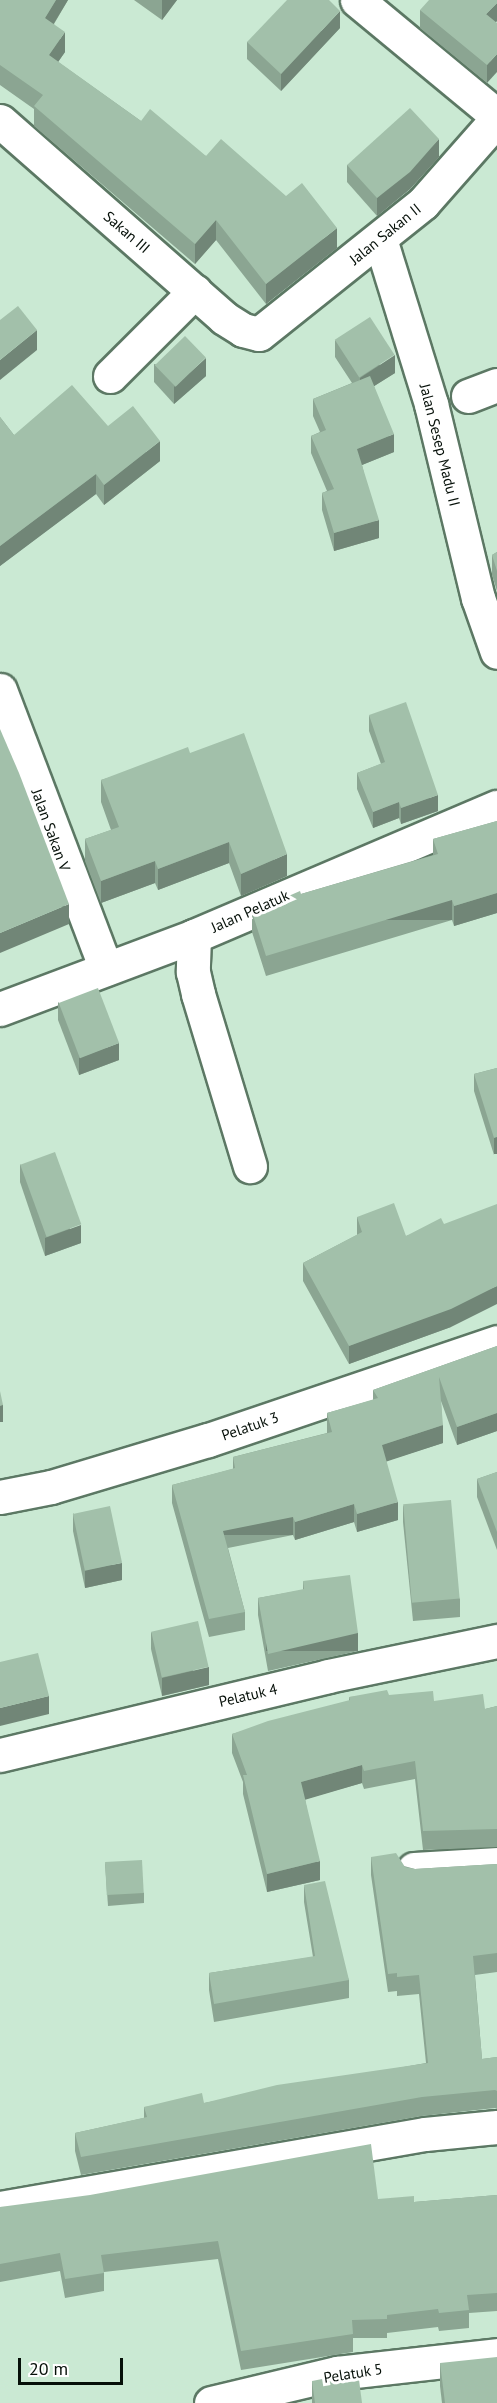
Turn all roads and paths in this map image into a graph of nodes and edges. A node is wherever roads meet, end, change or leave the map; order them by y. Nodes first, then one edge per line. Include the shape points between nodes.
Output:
1 (357, 0) edge
2 (497, 118) edge
3 (0, 121) edge
4 (380, 239) junction
5 (195, 291) junction
6 (260, 334) joint
7 (110, 376) dead end
8 (497, 652) edge
9 (0, 690) edge
10 (497, 807) edge
11 (194, 936) junction
12 (106, 969) junction
13 (0, 1009) edge
14 (250, 1166) dead end
15 (497, 1342) edge
16 (0, 1497) edge
17 (497, 1641) edge
18 (0, 1755) edge
19 (497, 1864) edge
20 (414, 1869) edge
21 (497, 2127) edge
22 (0, 2208) edge
23 (497, 2355) edge
24 (211, 2403) edge

1 - 2 street, Jalan Sakan II
2 - 4 street, Jalan Sakan II via 423,203
3 - 5 street, Sakan III
4 - 6 street, Jalan Sakan II
4 - 8 street, Jalan Sesep Madu II via 431,404 477,598
5 - 6 street, Sakan III via 235,326
5 - 7 street
9 - 12 street, Jalan Sakan V
10 - 11 street, Jalan Pelatuk
11 - 12 street, Jalan Pelatuk
11 - 14 street via 193,972 198,994
12 - 13 street, Jalan Pelatuk
15 - 16 street, Pelatuk 3 via 208,1440
17 - 18 street, Pelatuk 4 via 328,1676
19 - 20 street
21 - 22 street via 366,2144
23 - 24 street, Pelatuk 5 via 337,2373

